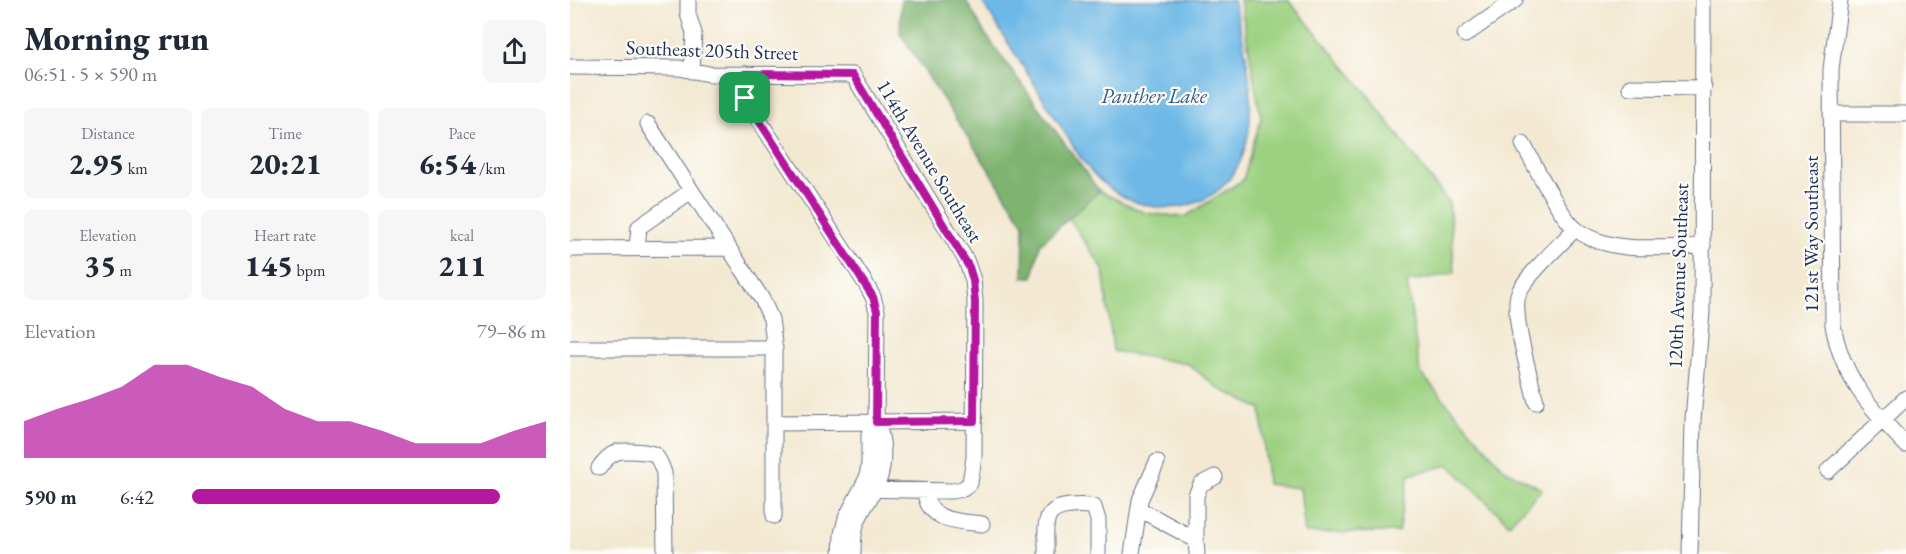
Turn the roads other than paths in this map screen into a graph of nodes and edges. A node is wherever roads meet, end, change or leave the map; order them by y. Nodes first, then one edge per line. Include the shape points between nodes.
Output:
1 (688, 0) edge
2 (1515, 0) edge
3 (1703, 0) edge
4 (1840, 0) edge
5 (1465, 35) dead end
6 (570, 67) edge
7 (692, 71) junction
8 (745, 74) junction
9 (853, 75) joint
10 (1630, 87) dead end
11 (1704, 88) junction
12 (1831, 114) junction
13 (1902, 114) edge
14 (648, 124) dead end
15 (1523, 144) dead end
16 (691, 191) junction
17 (1575, 229) junction
18 (1702, 246) junction
19 (638, 248) junction
20 (729, 248) junction
21 (570, 249) edge
22 (570, 348) edge
23 (775, 348) junction
24 (1906, 398) edge
25 (1536, 402) dead end
26 (1882, 420) junction
27 (974, 421) junction
28 (876, 422) junction
29 (775, 423) junction
30 (1906, 445) edge
31 (1156, 462) dead end
32 (599, 468) dead end
33 (1828, 471) dead end
34 (1215, 477) dead end
35 (868, 490) junction
36 (925, 490) junction
37 (1139, 509) junction
38 (774, 516) dead end
39 (982, 524) dead end
40 (1196, 547) edge
41 (665, 554) edge
42 (841, 554) edge
43 (853, 554) edge
44 (1046, 554) edge
45 (1098, 554) edge
46 (1132, 554) edge
47 (1690, 554) edge

1 - 7 street via 694,33
2 - 5 street
3 - 11 street, 120th Avenue Southeast
4 - 12 street, 121st Way Southeast
6 - 7 street, Southeast 205th Street
7 - 8 street, Southeast 205th Street
8 - 9 street, Southeast 205th Street
8 - 28 street via 747,102 873,297 877,311
9 - 27 street, 114th Avenue Southeast via 969,267 975,302
10 - 11 street
11 - 18 street, 120th Avenue Southeast
12 - 13 street
12 - 26 street, 121st Way Southeast via 1833,325 1837,348 1851,381
14 - 16 street
15 - 17 street
16 - 19 street via 639,227
16 - 20 street
17 - 18 street via 1620,246
17 - 25 street via 1523,284 1517,298 1517,320
18 - 47 street, 120th Avenue Southeast
19 - 20 street
19 - 21 street
20 - 23 street via 766,306
22 - 23 street
23 - 29 street
24 - 26 street
26 - 30 street, 121st Way Southeast
26 - 33 street
27 - 28 street
27 - 36 street, 114th Avenue Southeast via 974,470 969,484 958,490
28 - 29 street
28 - 35 street via 881,432 882,460 879,479
29 - 38 street
31 - 37 street
32 - 41 street via 618,452 655,455 663,473
34 - 40 street via 1202,484 1196,495
35 - 36 street
35 - 42 street via 844,522
35 - 43 street via 857,522
36 - 39 street via 929,507 942,518
37 - 40 street
37 - 46 street
44 - 45 street via 1047,520 1052,510 1084,505 1094,507 1098,520

